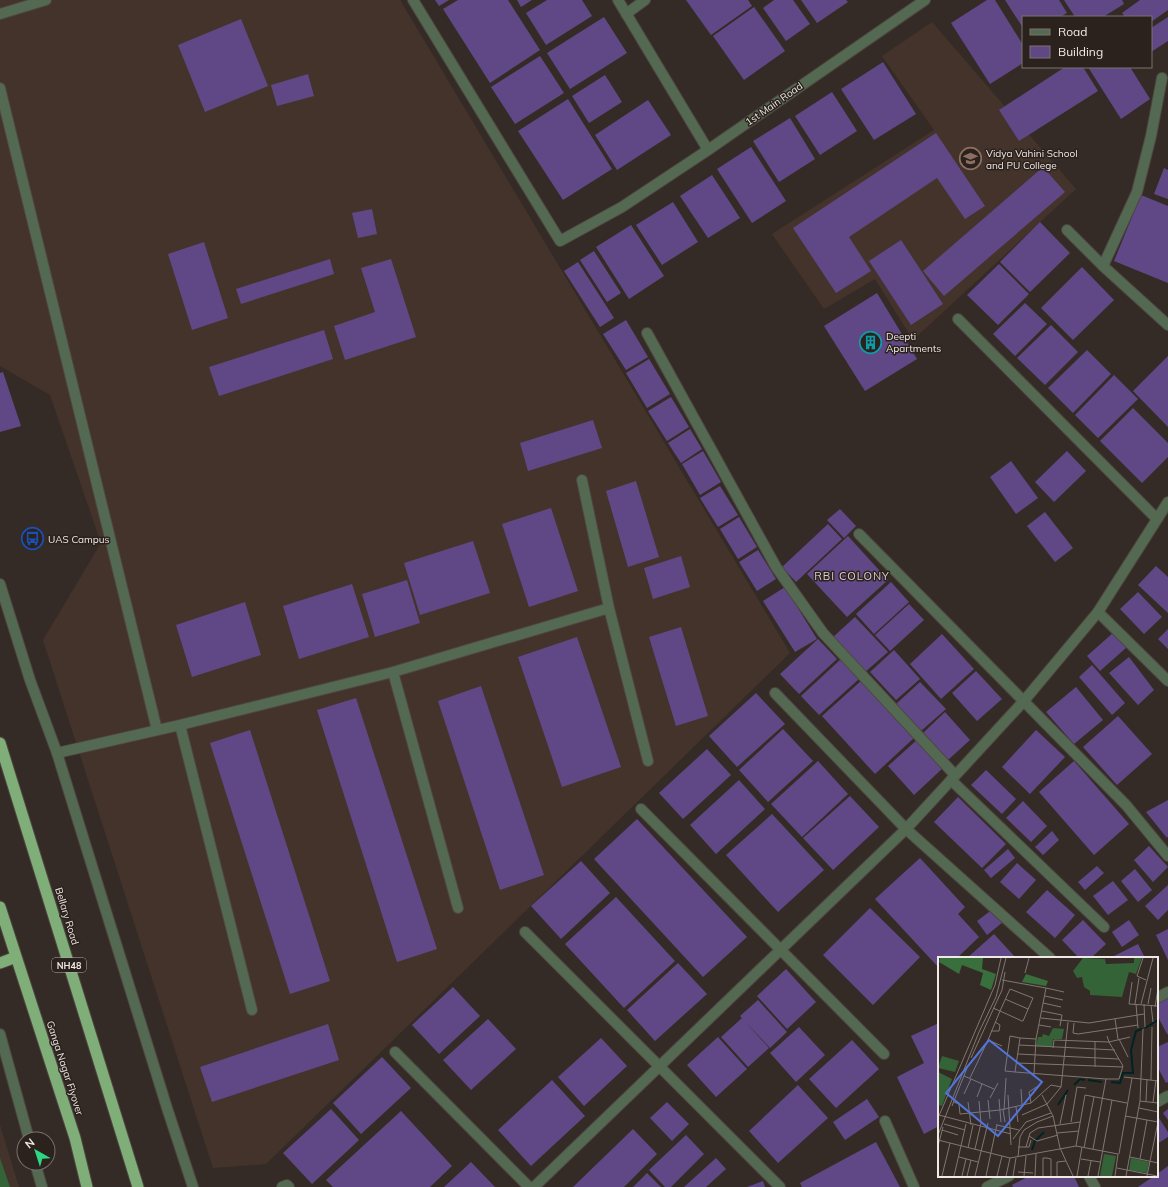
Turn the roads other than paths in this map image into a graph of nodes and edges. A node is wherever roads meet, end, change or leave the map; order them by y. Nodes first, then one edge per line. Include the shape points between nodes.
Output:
1 (46, 0) edge
2 (413, 0) edge
3 (618, 0) edge
4 (645, 0) edge
5 (925, 0) edge
6 (0, 14) edge
7 (626, 14) junction
8 (1162, 78) dead end
9 (0, 88) edge
10 (708, 150) junction
11 (1067, 230) dead end
12 (1103, 266) junction
13 (958, 319) dead end
14 (1168, 325) edge
15 (647, 332) dead end
16 (582, 480) dead end
17 (1168, 502) edge
18 (1157, 519) junction
19 (859, 534) dead end
20 (0, 584) edge
21 (609, 608) junction
22 (1098, 612) junction
23 (393, 672) junction
24 (1168, 681) edge
25 (775, 693) dead end
26 (1022, 702) junction
27 (180, 725) junction
28 (157, 730) junction
29 (0, 744) edge
30 (57, 753) junction
31 (648, 761) dead end
32 (953, 777) junction
33 (641, 810) dead end
34 (906, 829) junction
35 (1168, 856) edge
36 (0, 907) edge
37 (458, 908) dead end
38 (1104, 927) dead end
39 (525, 932) dead end
40 (782, 949) junction
41 (16, 957) junction
42 (1049, 957) edge
43 (0, 963) edge
44 (1168, 992) edge
45 (1158, 997) edge
46 (252, 1010) dead end
47 (0, 1034) edge
48 (395, 1052) dead end
49 (884, 1054) dead end
50 (659, 1067) junction
51 (1168, 1096) edge
52 (1158, 1101) edge
53 (885, 1121) dead end
54 (27, 1131) edge
55 (37, 1171) edge
56 (1007, 1177) edge
57 (1090, 1177) edge
58 (42, 1187) edge
59 (87, 1187) edge
60 (138, 1187) edge
61 (193, 1187) edge
62 (282, 1187) edge
63 (289, 1187) edge
64 (529, 1187) edge
65 (534, 1187) edge
66 (780, 1187) edge
67 (914, 1187) edge
68 (987, 1187) edge
69 (1095, 1187) edge

1 - 6 street
2 - 10 street, 1st Main Road via 560,241 622,207
3 - 7 street
4 - 7 street
5 - 10 street, 1st Main Road
7 - 10 street
8 - 12 street via 1137,192
9 - 28 street
11 - 12 street
12 - 14 street
13 - 18 street
15 - 32 street via 780,573 823,634
16 - 21 street
17 - 18 street
18 - 22 street
19 - 26 street
20 - 30 street via 30,680
21 - 23 street
21 - 31 street
22 - 24 street
22 - 26 street
23 - 27 street
23 - 37 street
25 - 34 street
26 - 32 street
26 - 35 street via 1126,805
27 - 28 street
27 - 46 street
28 - 30 street
29 - 60 highway, Bellary Road / NH48
30 - 61 street
32 - 34 street
32 - 38 street
33 - 40 street
34 - 40 street
34 - 42 street
36 - 41 highway
39 - 50 street
40 - 49 street
40 - 50 street
41 - 43 highway
41 - 59 highway, Ganga Nagar Flyover via 75,1138
44 - 45 street
47 - 54 street
48 - 64 street
50 - 65 street
50 - 66 street
51 - 52 street
53 - 67 street
55 - 58 street
56 - 68 street
57 - 69 street
62 - 63 street

